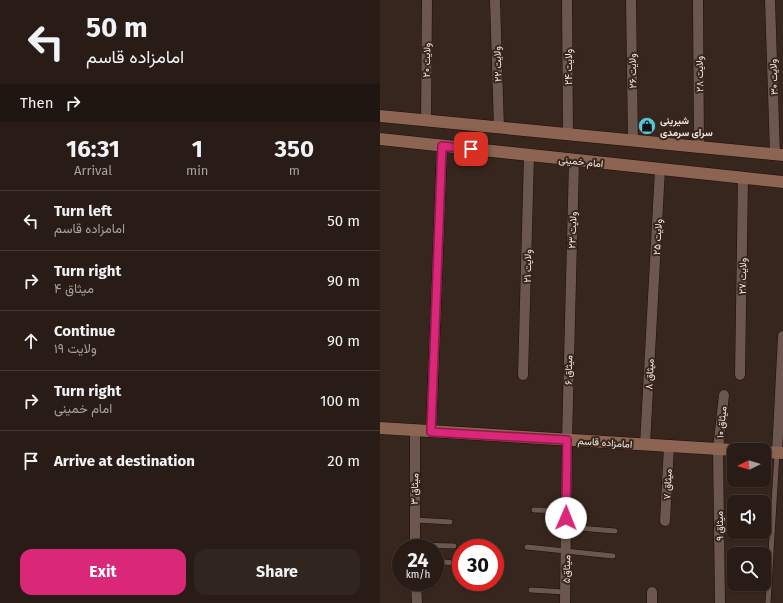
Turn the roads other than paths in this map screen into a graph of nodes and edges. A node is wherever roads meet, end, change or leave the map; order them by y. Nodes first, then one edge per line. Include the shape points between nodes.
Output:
1 (427, 0) edge
2 (495, 0) edge
3 (567, 0) edge
4 (631, 0) edge
5 (698, 0) edge
6 (770, 0) edge
7 (380, 116) edge
8 (426, 121) junction
9 (499, 128) junction
10 (568, 135) junction
11 (380, 139) edge
12 (633, 141) junction
13 (442, 146) junction
14 (699, 148) junction
15 (779, 154) edge
16 (529, 156) junction
17 (574, 161) junction
18 (660, 169) junction
19 (743, 178) junction
20 (783, 182) edge
21 (570, 300) joint
22 (654, 304) joint
23 (783, 336) edge
24 (523, 375) dead end
25 (740, 375) dead end
26 (724, 395) dead end
27 (380, 428) edge
28 (415, 430) junction
29 (431, 432) junction
30 (567, 440) junction
31 (645, 445) junction
32 (669, 446) junction
33 (718, 449) junction
34 (727, 450) edge
35 (780, 453) edge
36 (534, 510) dead end
37 (566, 510) junction
38 (414, 520) junction
39 (665, 521) dead end
40 (450, 522) dead end
41 (566, 527) junction
42 (615, 531) dead end
43 (415, 539) edge
44 (527, 548) dead end
45 (566, 551) junction
46 (613, 556) dead end
47 (531, 590) dead end
48 (416, 591) edge
49 (566, 592) junction
50 (652, 592) dead end
51 (417, 603) edge
52 (565, 603) edge
53 (652, 603) edge
54 (720, 603) edge
55 (768, 603) edge

1 - 8 street, ولایت ۲۰
2 - 9 street, ولایت ۲۲
3 - 10 street, ولایت ۲۴
4 - 12 street, ولایت ۲۶
5 - 14 street, ولایت ۲۸
6 - 15 street, ولایت ۳۰
7 - 8 main road
8 - 9 main road
9 - 10 main road
10 - 12 main road
11 - 13 main road, امام خمینی
12 - 14 main road
13 - 16 main road, امام خمینی
13 - 29 street
14 - 15 main road
16 - 17 main road, امام خمینی
16 - 24 street, ولایت ۲۱
17 - 18 main road, امام خمینی
17 - 21 street, ولایت ۲۳
18 - 19 main road, امام خمینی
18 - 22 street, ولایت ۲۵
19 - 20 main road, امام خمینی
19 - 25 street, ولایت ۲۷
21 - 30 street, میثاق ۶
22 - 31 street, میثاق ۸
23 - 35 street
26 - 33 street, میثاق ۱۰
27 - 28 main road, امامزاده قاسم
28 - 29 main road, امامزاده قاسم
28 - 38 street, میثاق ۳
29 - 30 main road, امامزاده قاسم
30 - 31 main road, امامزاده قاسم
30 - 37 street, میثاق۵
31 - 32 main road, امامزاده قاسم
32 - 33 main road, امامزاده قاسم
32 - 39 street, میثاق ۷
33 - 34 main road, امامزاده قاسم
33 - 54 street, میثاق ۹
35 - 55 lane
36 - 37 lane
37 - 41 street, میثاق۵
38 - 40 lane
38 - 43 street, میثاق ۳
41 - 42 lane
41 - 45 street, میثاق۵
44 - 45 lane
45 - 46 lane
45 - 49 street, میثاق۵
47 - 49 lane
48 - 51 street
49 - 52 street, میثاق۵
50 - 53 street

